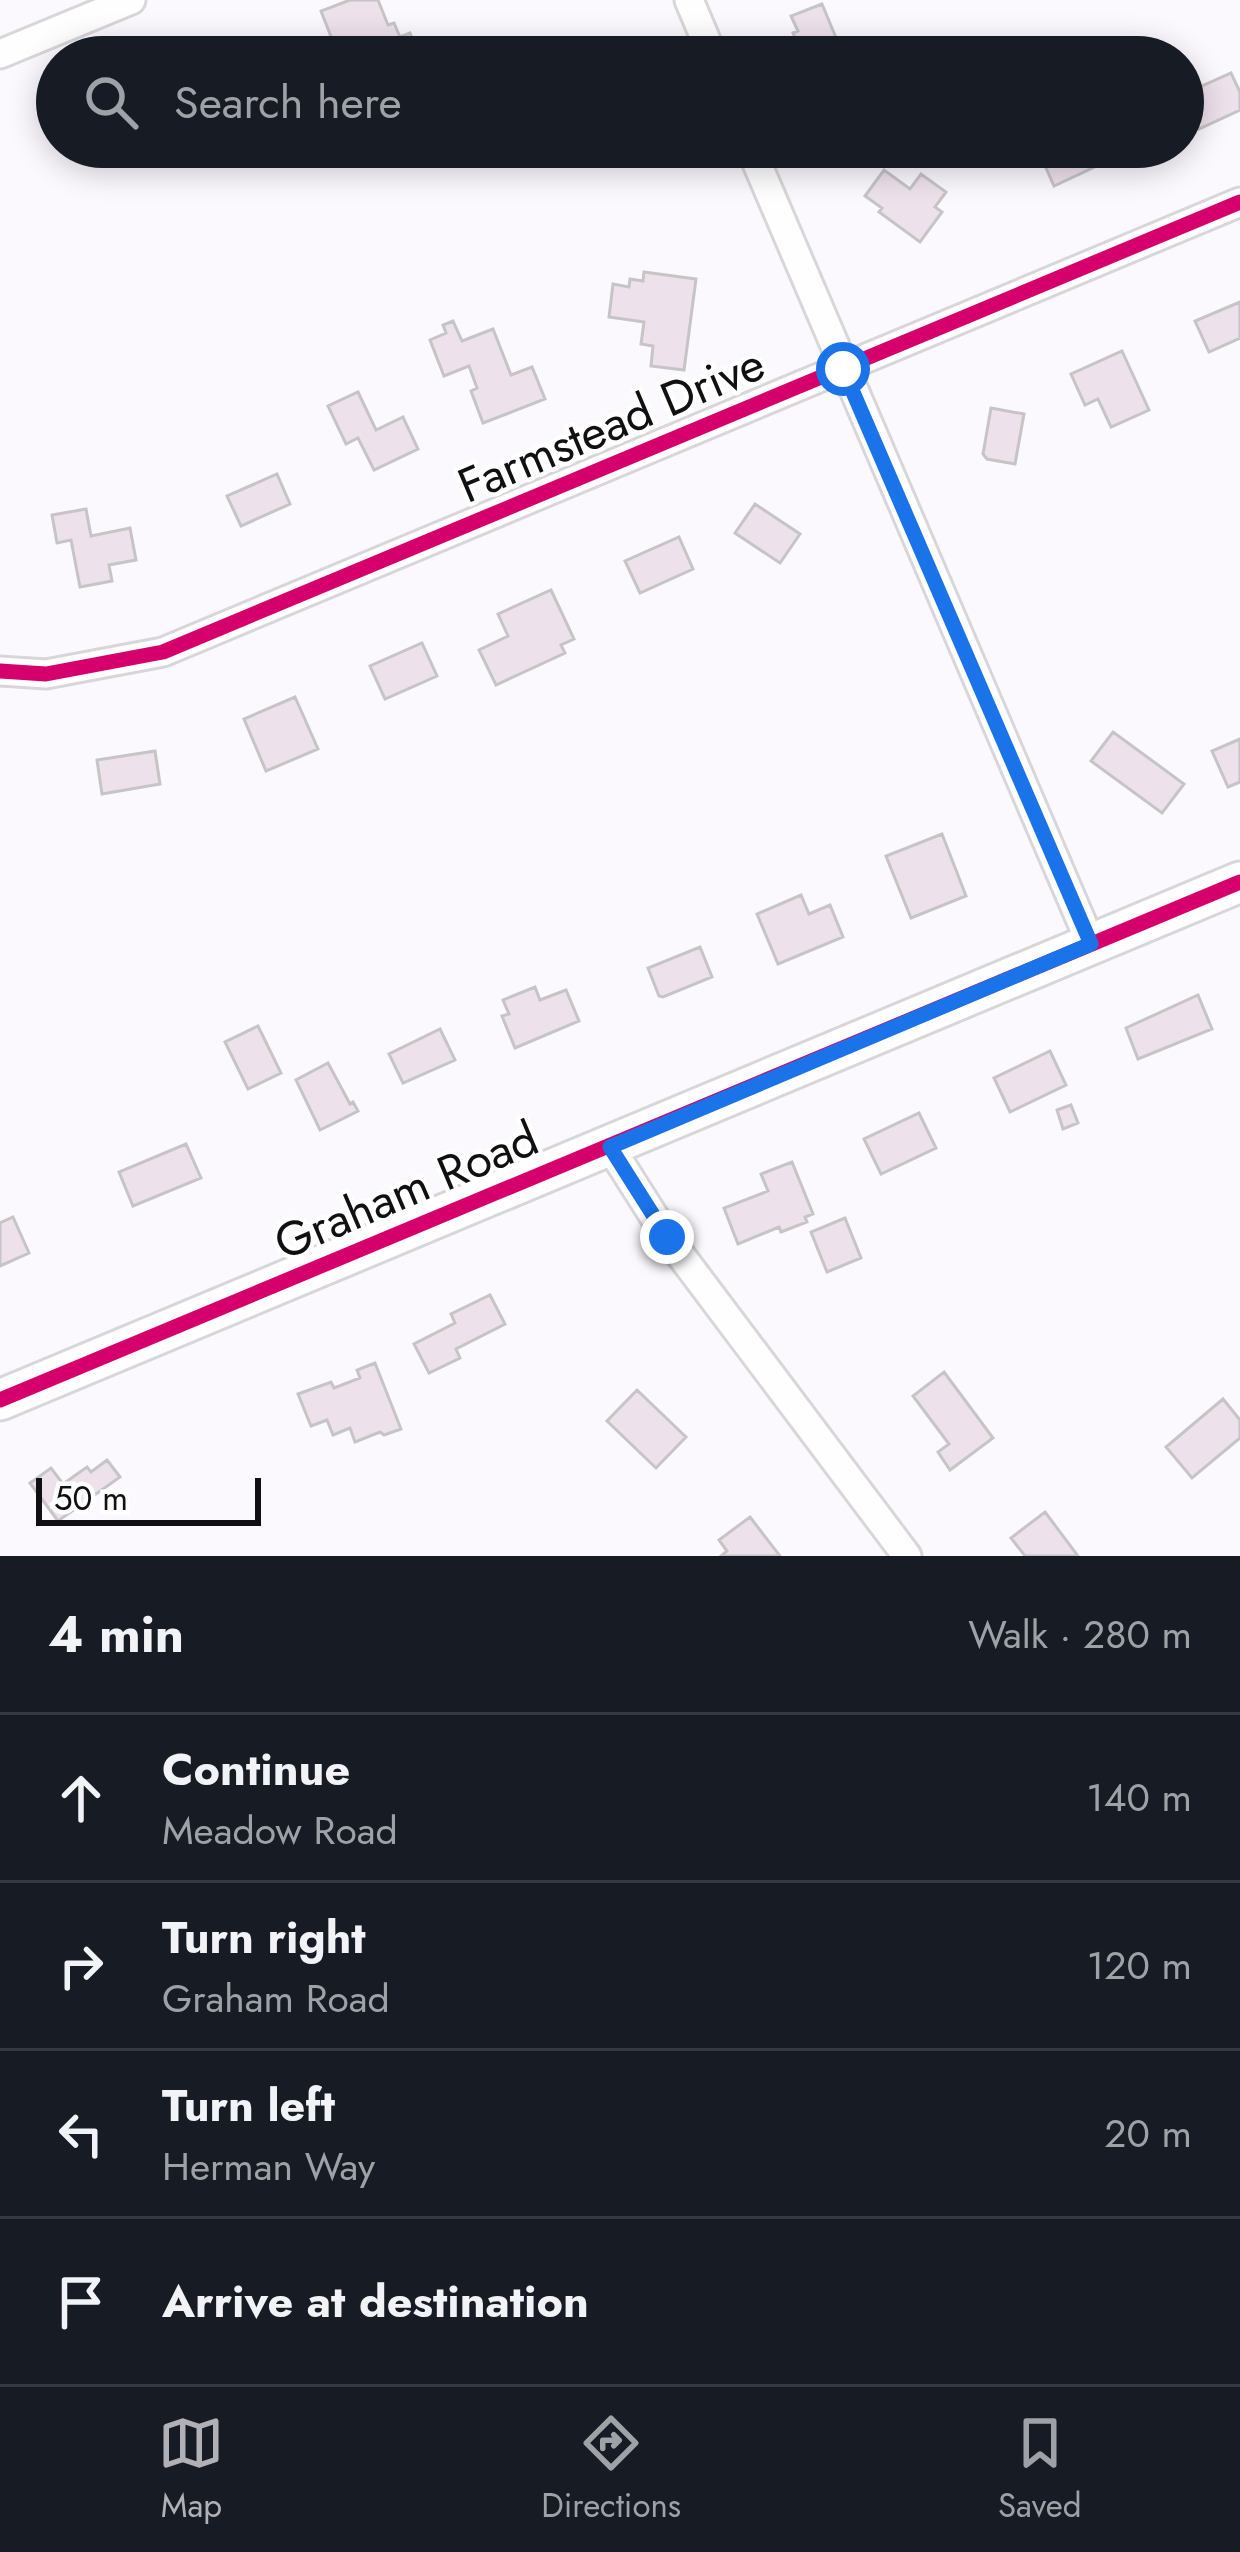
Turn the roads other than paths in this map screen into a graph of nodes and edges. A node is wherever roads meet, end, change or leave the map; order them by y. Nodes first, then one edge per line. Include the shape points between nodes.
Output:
1 (131, 0) edge
2 (689, 0) edge
3 (44, 36) edge
4 (704, 36) edge
5 (36, 39) edge
6 (0, 54) edge
7 (759, 168) edge
8 (1240, 202) edge
9 (843, 369) junction
10 (0, 671) edge
11 (1240, 882) edge
12 (1091, 944) junction
13 (610, 1147) junction
14 (0, 1400) edge
15 (907, 1556) edge

1 - 3 street
2 - 4 street
5 - 6 street
7 - 9 street
8 - 9 street, Farmstead Drive
9 - 10 street, Farmstead Drive via 163,652 46,674
9 - 12 street
11 - 12 street, Graham Road
12 - 13 street, Graham Road
13 - 14 street, Graham Road
13 - 15 street via 667,1237

